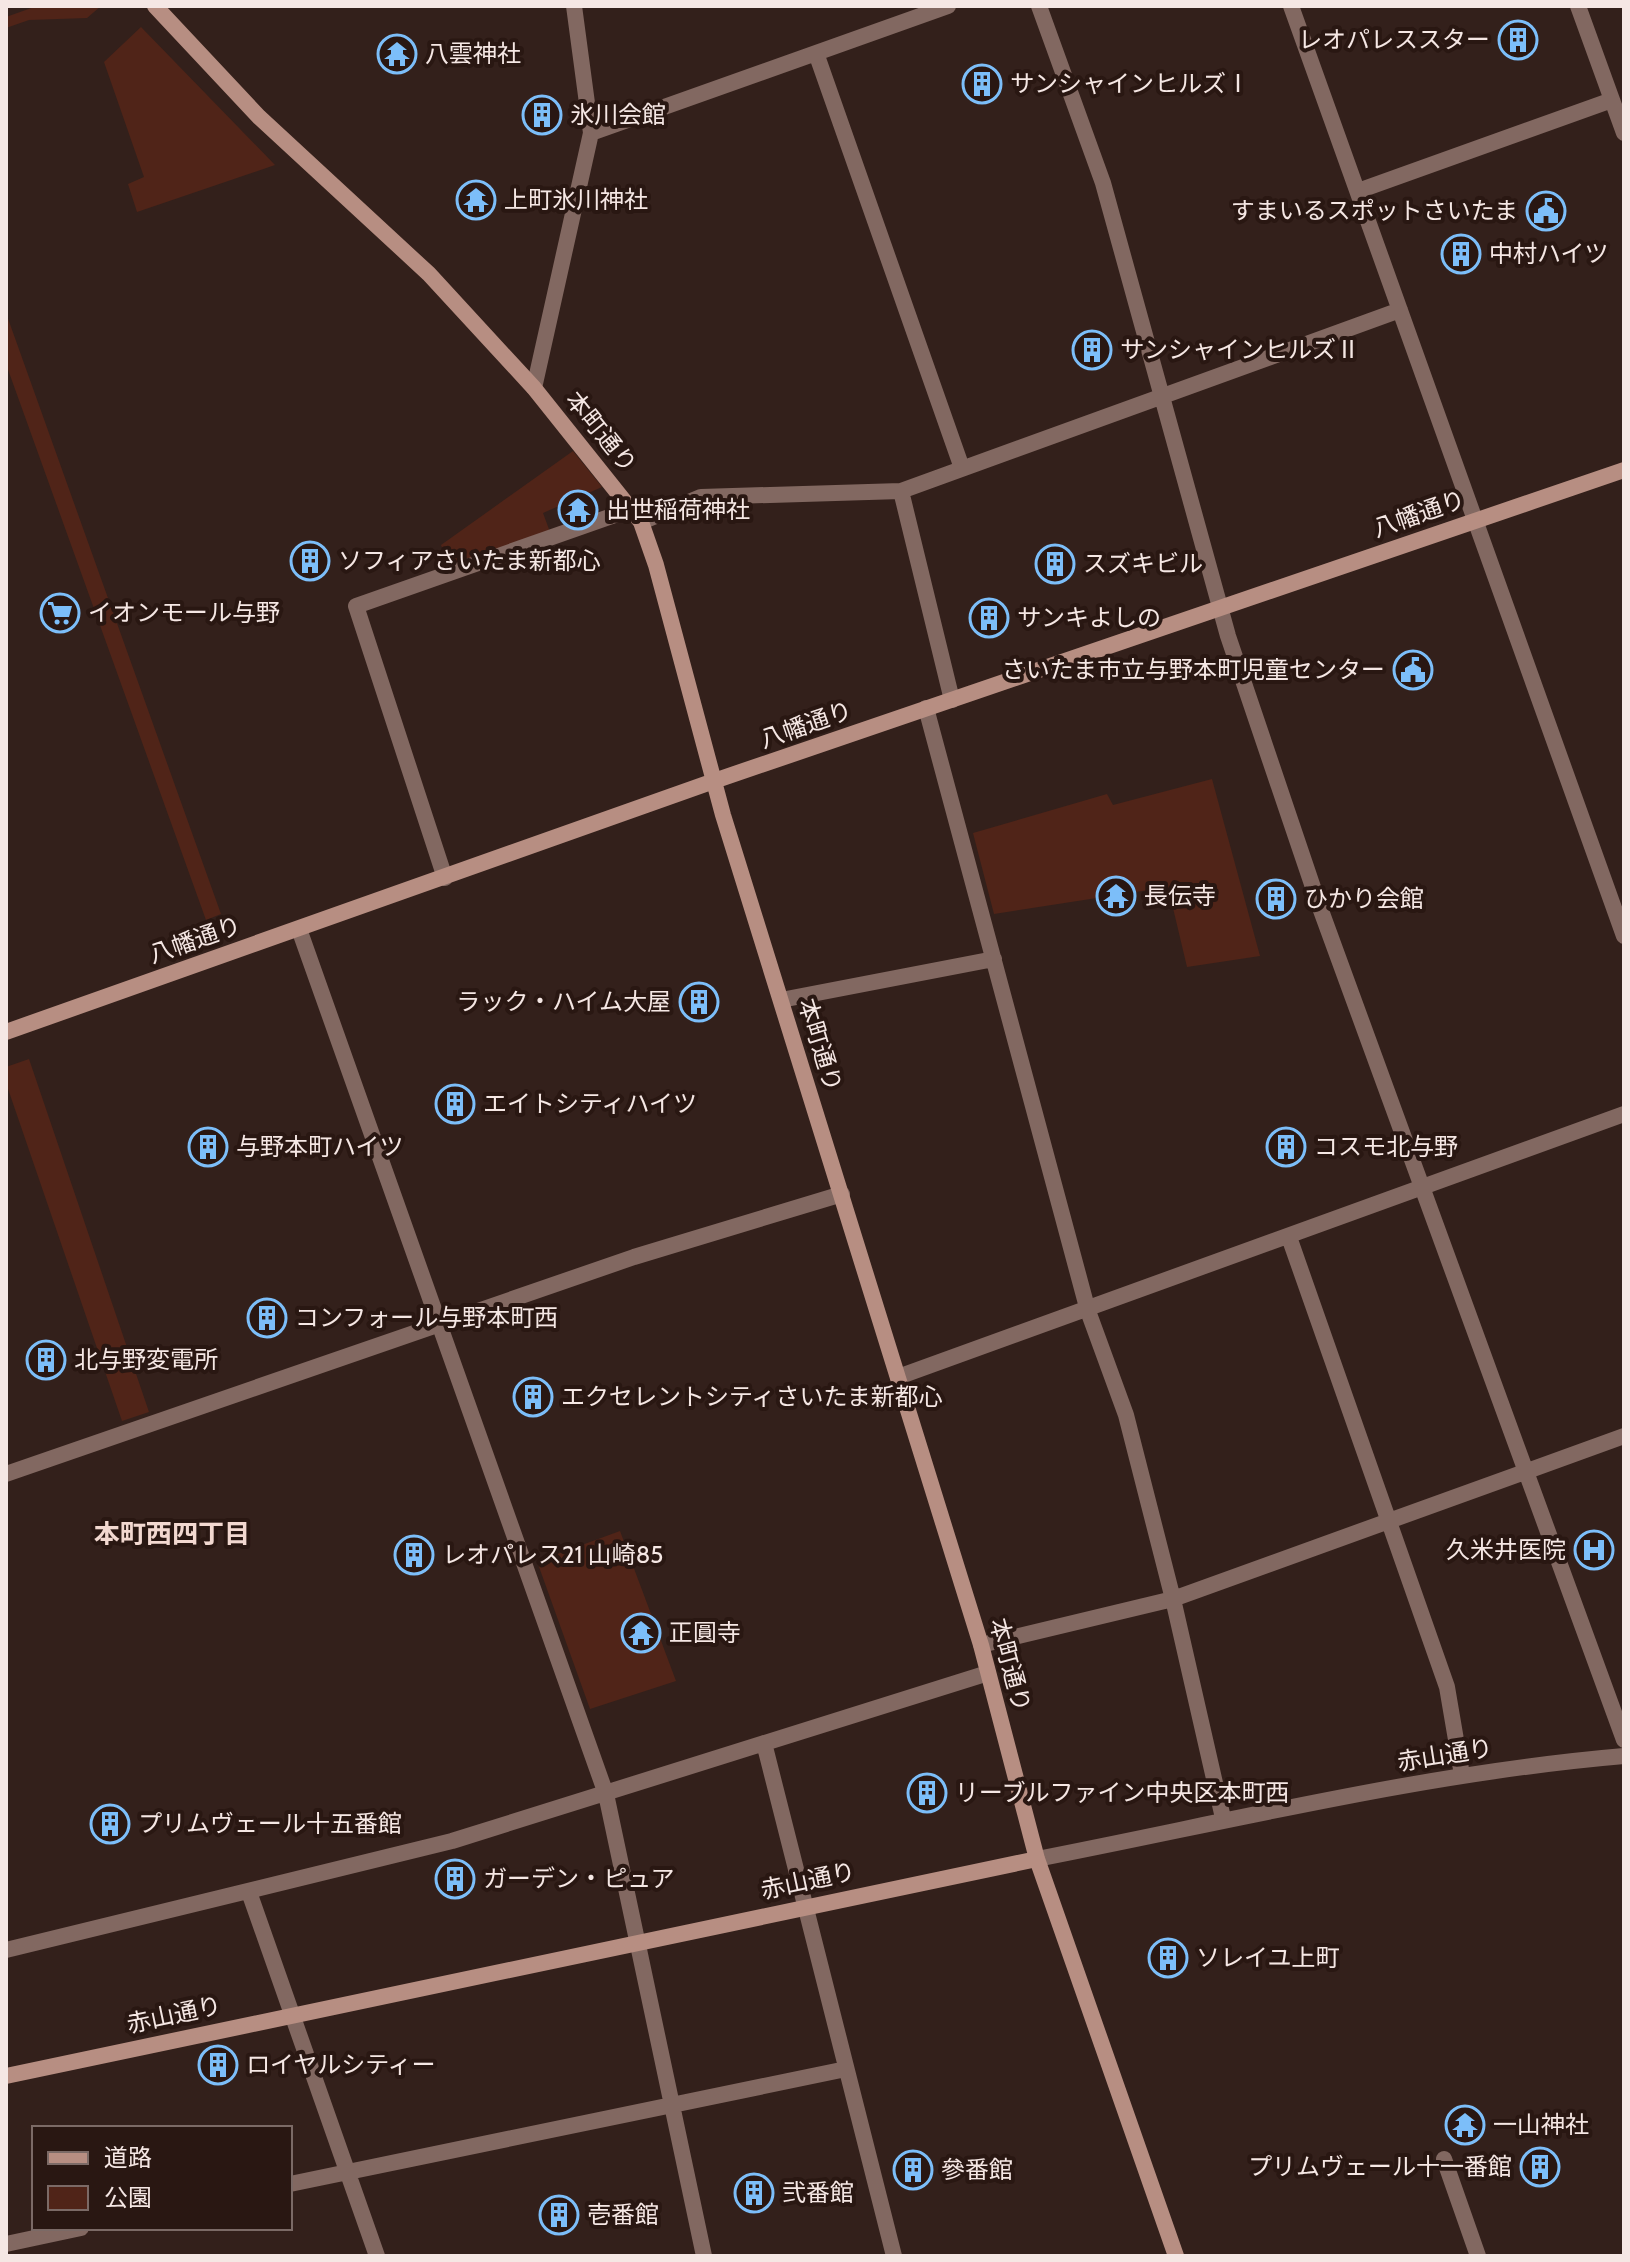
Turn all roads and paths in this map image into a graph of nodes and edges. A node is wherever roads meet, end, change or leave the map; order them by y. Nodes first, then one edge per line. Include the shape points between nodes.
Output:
1 (155, 6) edge
2 (574, 6) edge
3 (948, 6) edge
4 (1039, 6) edge
5 (1291, 6) edge
6 (1578, 6) edge
7 (816, 53) junction
8 (1612, 100) junction
9 (591, 133) junction
10 (1624, 133) edge
11 (1358, 191) junction
12 (1400, 310) junction
13 (534, 388) junction
14 (1163, 394) junction
15 (962, 468) junction
16 (1624, 470) edge
17 (901, 491) junction
18 (637, 515) junction
19 (1477, 520) junction
20 (1218, 608) junction
21 (952, 700) junction
22 (926, 708) junction
23 (714, 781) junction
24 (445, 878) junction
25 (299, 929) junction
26 (1624, 936) edge
27 (994, 959) junction
28 (781, 1000) junction
29 (6, 1032) edge
30 (1624, 1114) edge
31 (1422, 1185) junction
32 (842, 1194) junction
33 (1289, 1237) junction
34 (1088, 1311) junction
35 (439, 1324) junction
36 (898, 1377) junction
37 (1624, 1436) edge
38 (1524, 1471) junction
39 (6, 1474) edge
40 (1388, 1520) junction
41 (1173, 1599) junction
42 (981, 1645) junction
43 (988, 1673) junction
44 (1624, 1740) edge
45 (764, 1743) junction
46 (1624, 1756) edge
47 (1462, 1775) junction
48 (606, 1794) junction
49 (1223, 1818) junction
50 (1037, 1859) junction
51 (249, 1892) junction
52 (805, 1907) junction
53 (638, 1941) junction
54 (6, 1950) edge
55 (290, 2014) junction
56 (846, 2069) junction
57 (6, 2076) edge
58 (674, 2106) junction
59 (1444, 2159) dead end
60 (347, 2172) junction
61 (292, 2184) edge
62 (72, 2230) edge
63 (6, 2244) edge
64 (377, 2256) edge
65 (704, 2256) edge
66 (894, 2256) edge
67 (1176, 2256) edge
68 (1478, 2256) edge

1 - 13 main road, 本町通り via 259,117 429,274
2 - 9 street
3 - 7 street
4 - 14 street via 1103,183
5 - 11 street
6 - 8 street
7 - 9 street
7 - 15 street
8 - 10 street
8 - 11 street
9 - 13 street
11 - 12 street
12 - 14 street
12 - 19 street
13 - 18 main road, 本町通り
14 - 15 street
14 - 20 street
15 - 17 street
16 - 19 main road, 八幡通り
17 - 18 street via 701,497
17 - 21 street
18 - 23 main road, 本町通り via 656,565
18 - 24 street via 356,606
19 - 20 main road, 八幡通り
19 - 26 street
20 - 21 main road, 八幡通り
20 - 31 street
21 - 22 main road, 八幡通り
22 - 23 main road, 八幡通り
22 - 27 street
23 - 24 main road, 八幡通り
23 - 28 main road, 本町通り
24 - 25 main road, 八幡通り
25 - 29 main road, 八幡通り
25 - 35 street
27 - 28 street
27 - 34 street
28 - 32 main road, 本町通り
30 - 31 street
31 - 33 street
31 - 38 street
32 - 35 street
32 - 36 main road, 本町通り
33 - 34 street
33 - 40 street
34 - 36 street
34 - 41 street via 1126,1415
35 - 39 street
35 - 48 street
36 - 42 main road, 本町通り
37 - 38 street
38 - 40 street
38 - 44 street
40 - 41 street
40 - 47 street via 1447,1687
41 - 42 street
41 - 49 street
42 - 43 main road, 本町通り
43 - 45 street
43 - 50 main road, 本町通り
45 - 48 street
45 - 52 street
46 - 47 street, 赤山通り
47 - 49 street, 赤山通り
48 - 51 street via 452,1841
48 - 53 street
49 - 50 street, 赤山通り
50 - 52 main road, 赤山通り
50 - 67 main road, 本町通り
51 - 54 street
51 - 55 street
52 - 53 main road, 赤山通り
52 - 56 street
53 - 55 main road, 赤山通り
53 - 58 street
55 - 57 main road, 赤山通り
55 - 60 street
56 - 58 street
56 - 66 street
58 - 60 street
58 - 65 street
59 - 68 street
60 - 61 street
60 - 64 street
62 - 63 street

